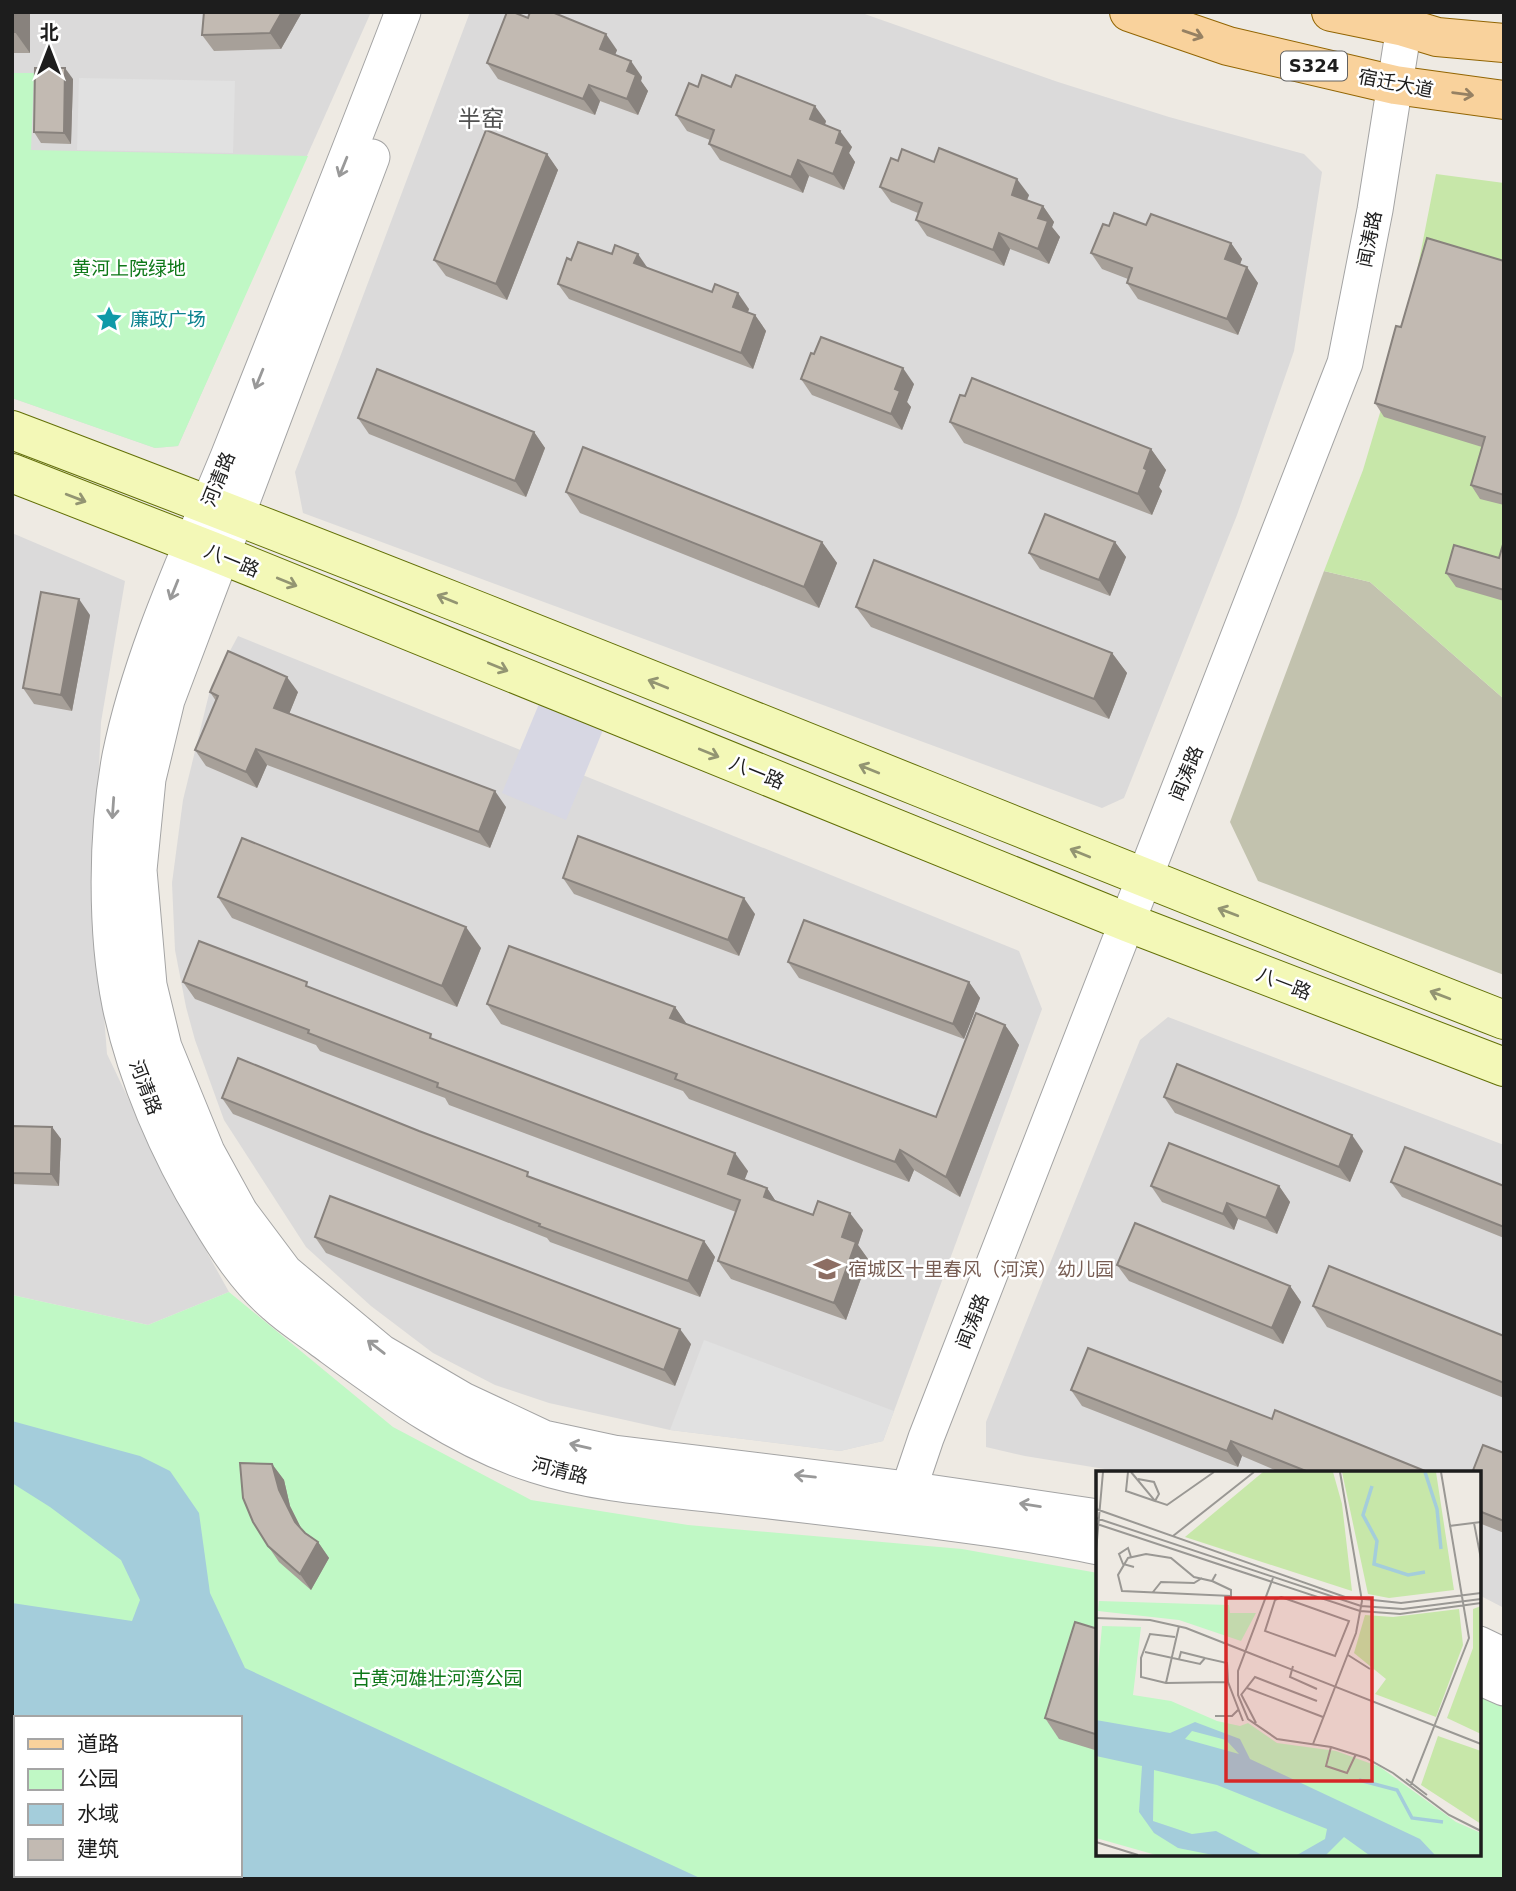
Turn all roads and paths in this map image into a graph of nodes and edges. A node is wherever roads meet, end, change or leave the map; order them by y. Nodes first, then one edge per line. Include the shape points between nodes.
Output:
1 (403, 12) edge
2 (427, 12) edge
3 (1129, 12) edge
4 (1331, 12) edge
5 (1403, 20) edge
6 (1504, 43) edge
7 (1395, 85) junction
8 (1504, 100) edge
9 (12, 430) edge
10 (12, 473) edge
11 (223, 510) junction
12 (207, 550) junction
13 (1144, 879) junction
14 (1129, 923) junction
15 (1504, 1020) edge
16 (1504, 1067) edge
17 (904, 1502) junction
18 (1096, 1517) edge
19 (1096, 1547) edge
20 (1481, 1645) edge
21 (1504, 1656) edge
22 (1481, 1677) edge
23 (1504, 1688) edge

1 -> 11 street, 河清路
2 - 11 street, 河清路
3 -> 7 main road, 宿迁大道 / S324 via 1228,46
4 - 5 main road
5 - 6 main road via 1437,37
5 - 7 street, 闻涛路
7 -> 8 main road, 宿迁大道 / S324
7 - 13 street, 闻涛路 via 1345,363
9 - 11 main road
10 -> 12 main road, 八一路
11 - 12 street, 河清路
13 -> 11 main road
12 -> 14 main road, 八一路
12 - 17 street, 河清路 via 145,667 130,713 111,836 110,888 120,1005 138,1070 181,1174 229,1254 273,1304 359,1367 449,1429 530,1464 657,1488
13 - 14 street, 闻涛路
15 -> 13 main road
14 - 16 main road, 八一路
14 - 17 street, 闻涛路
18 -> 17 street, 河清路
17 - 19 street, 河清路 via 1021,1533
20 - 21 street
22 - 23 street

